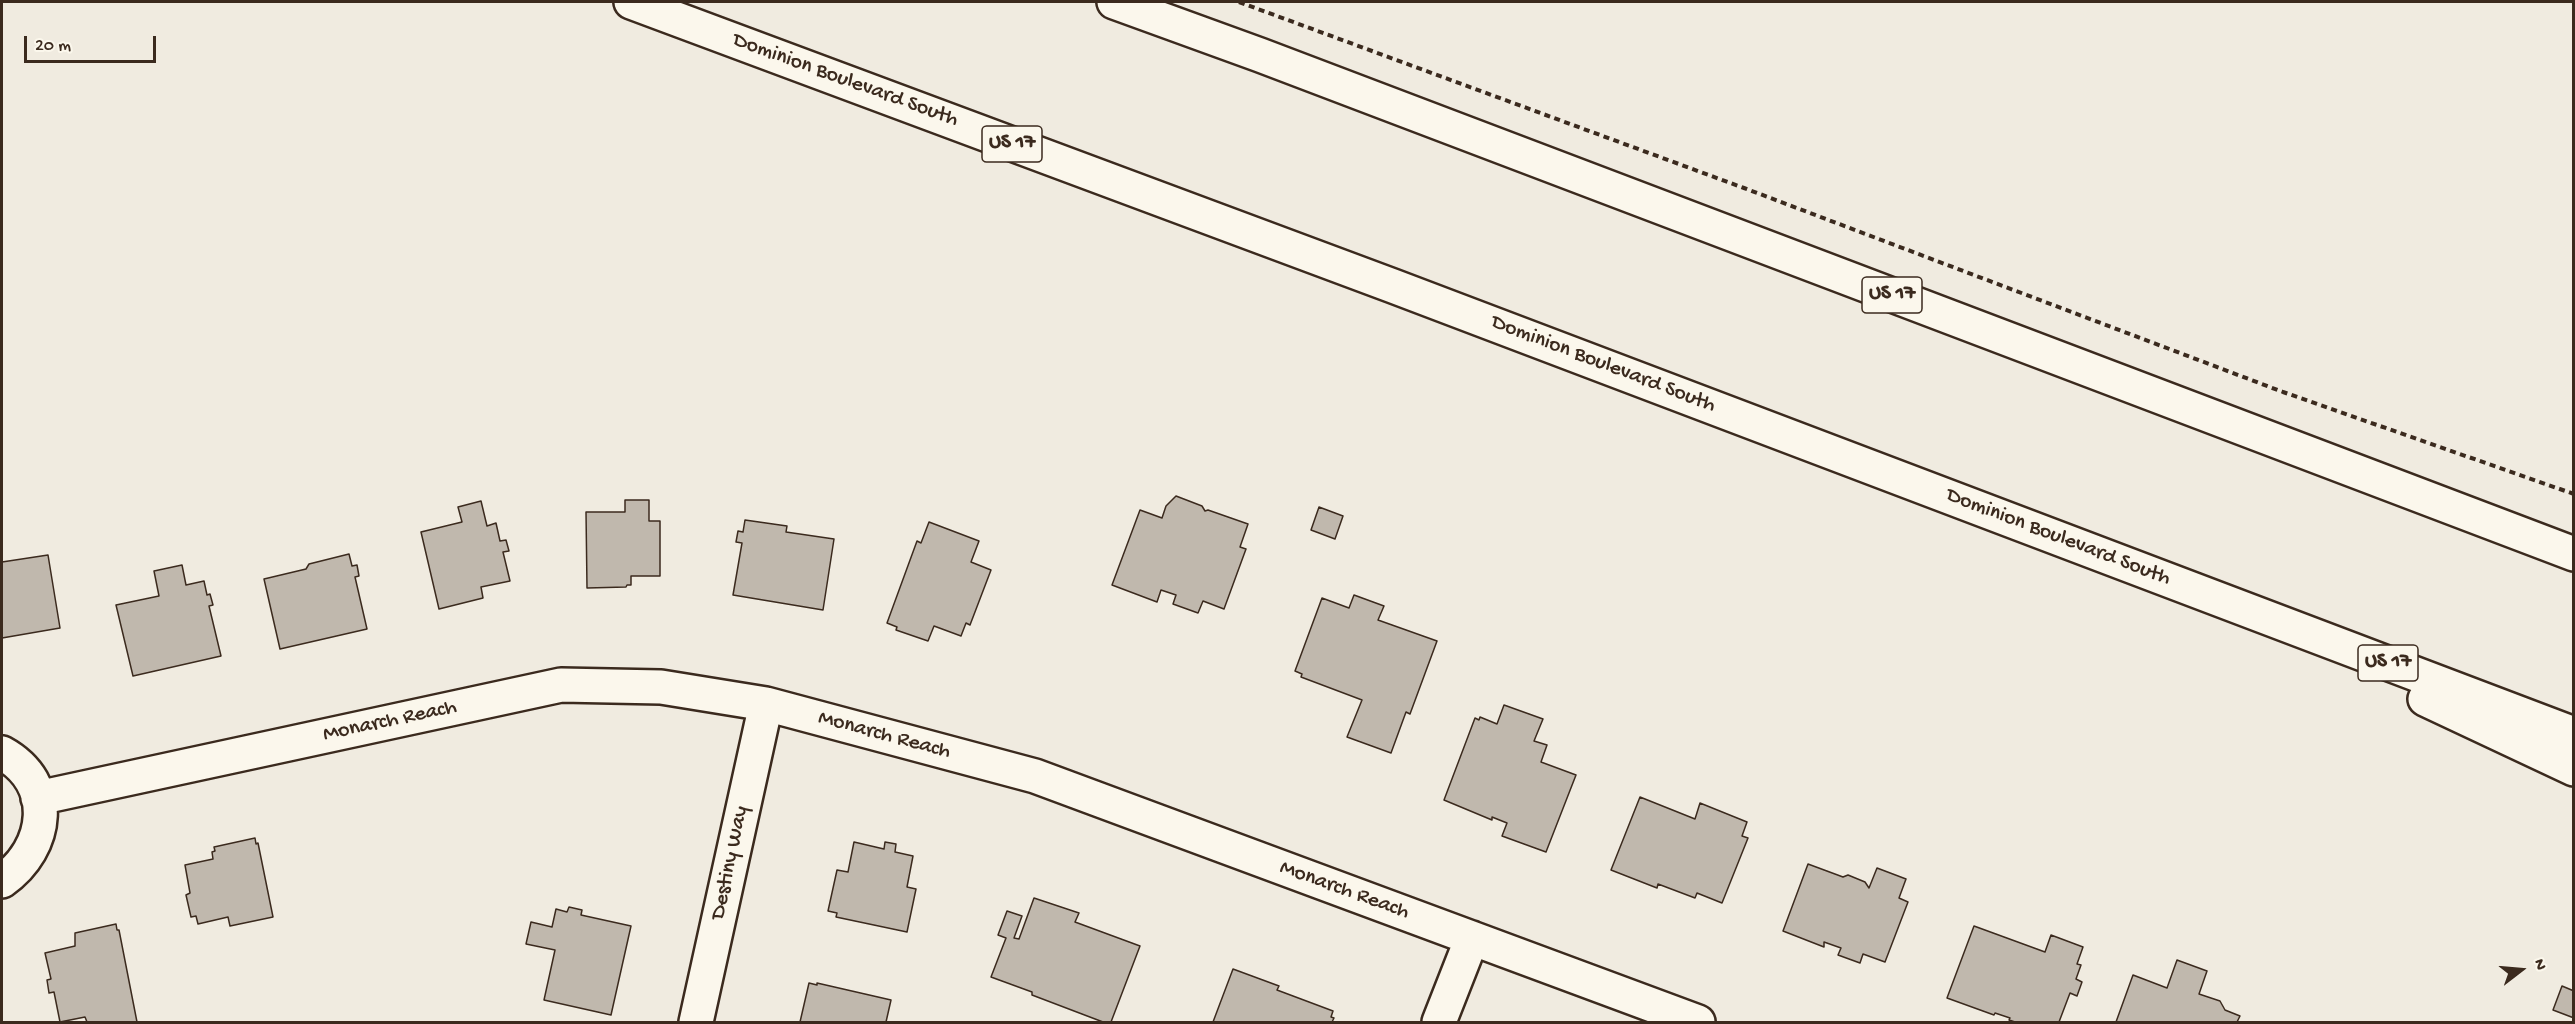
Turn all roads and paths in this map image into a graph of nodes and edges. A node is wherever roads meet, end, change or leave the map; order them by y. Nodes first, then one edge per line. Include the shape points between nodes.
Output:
1 (631, 2) edge
2 (1114, 2) edge
3 (1239, 2) edge
4 (2574, 494) edge
5 (2574, 554) edge
6 (2202, 592) junction
7 (766, 704) junction
8 (2574, 734) edge
9 (2, 753) edge
10 (2574, 769) edge
11 (38, 798) junction
12 (2, 881) edge
13 (1472, 938) junction
14 (696, 1023) edge
15 (1439, 1023) edge
16 (1698, 1023) edge

1 - 6 main road, Dominion Boulevard South / US 17
2 - 5 main road, US 17
3 - 4 path via 2283,392
6 - 8 main road, Dominion Boulevard South / US 17
6 - 10 main road
7 - 11 main road, Monarch Reach via 661,687 561,685
7 - 13 main road, Monarch Reach via 1035,776
7 - 14 main road, Destiny Way
9 - 11 main road via 29,777
11 - 12 main road via 40,822 34,846 21,866
13 - 15 main road
13 - 16 main road, Monarch Reach

